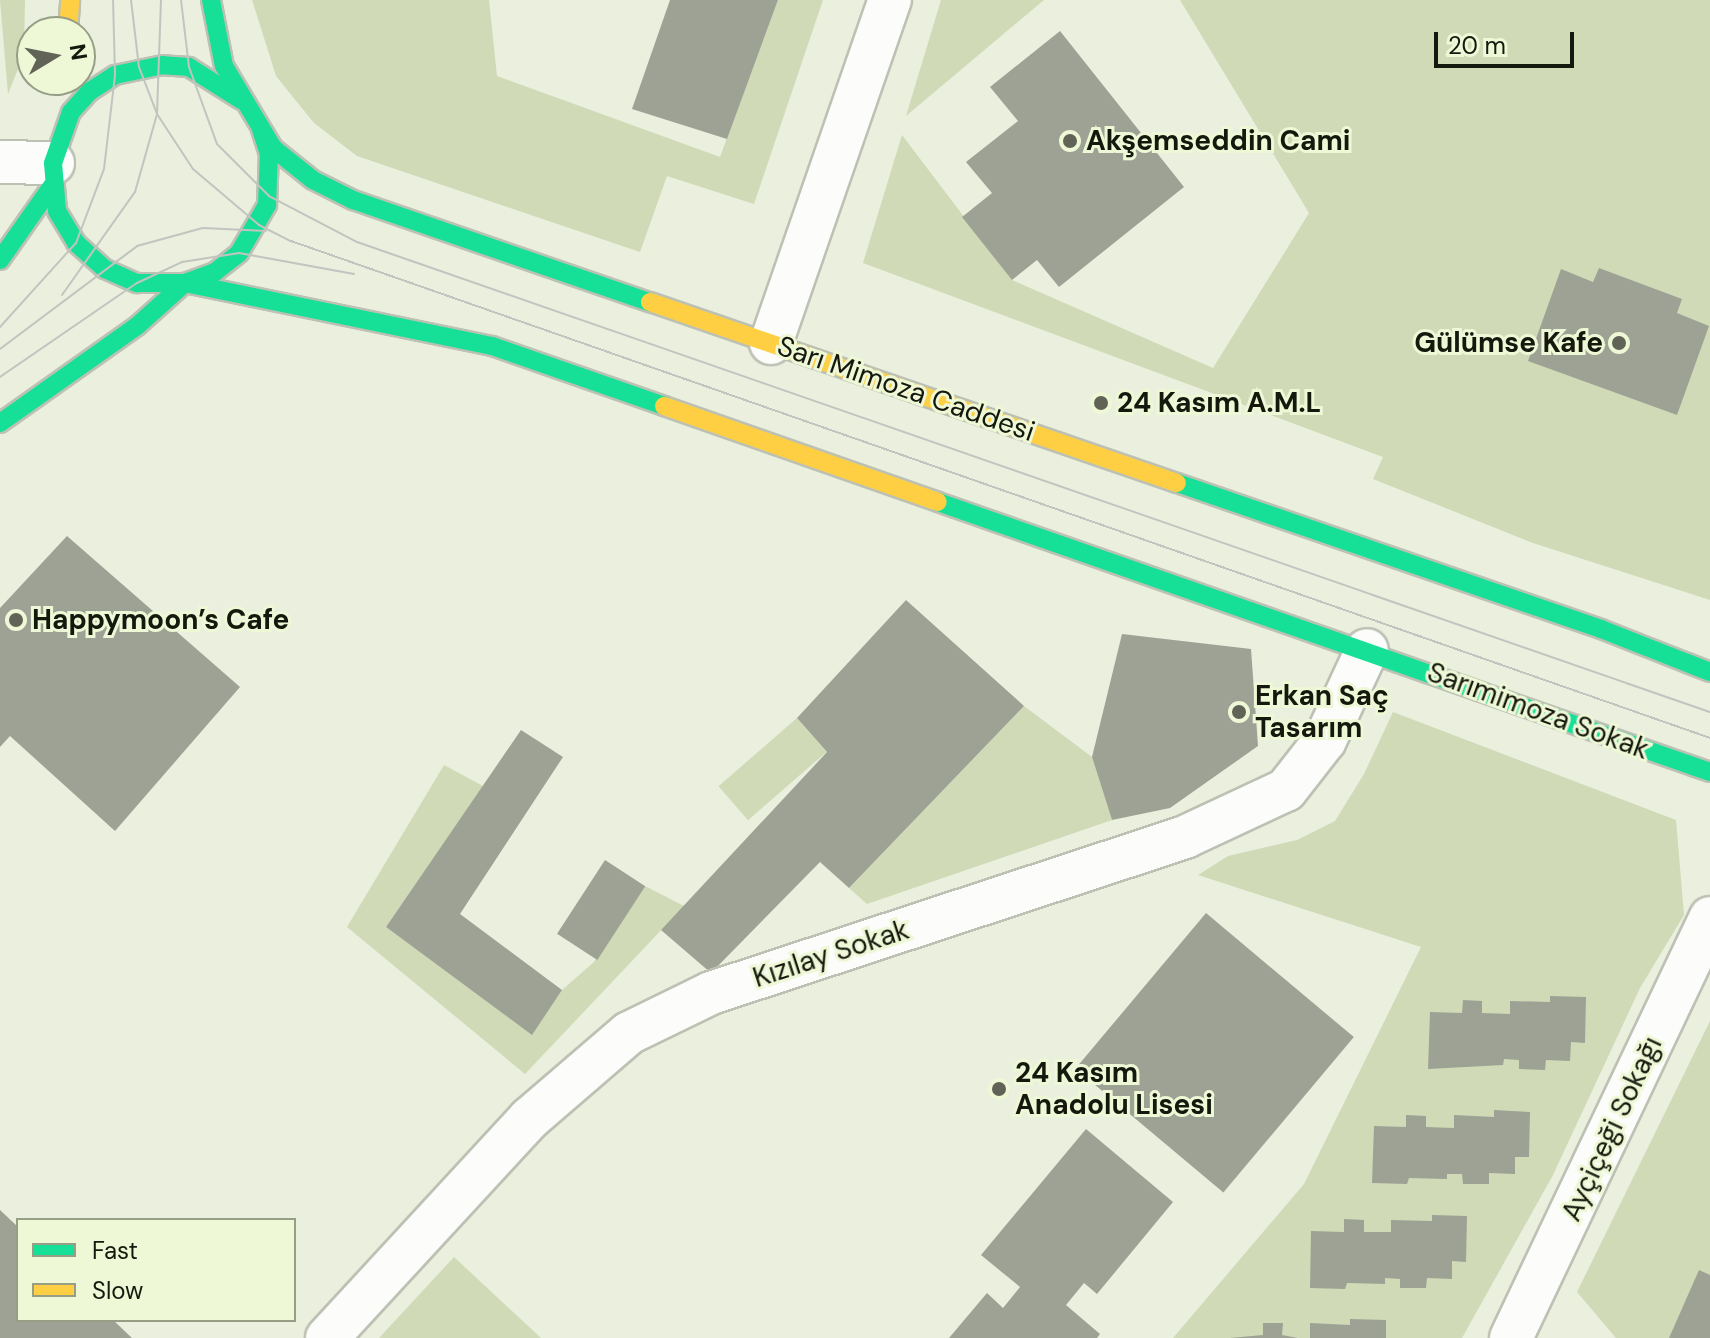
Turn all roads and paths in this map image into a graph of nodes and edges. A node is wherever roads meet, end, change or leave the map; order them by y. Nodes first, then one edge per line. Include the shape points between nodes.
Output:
1 (211, 0) edge
2 (890, 0) edge
3 (63, 96) edge
4 (243, 102) junction
5 (261, 129) junction
6 (0, 162) edge
7 (54, 162) junction
8 (0, 260) edge
9 (185, 283) junction
10 (771, 343) junction
11 (0, 423) edge
12 (1367, 650) junction
13 (1710, 672) edge
14 (1710, 772) edge
15 (1710, 918) edge
16 (1520, 1335) edge
17 (327, 1338) edge

1 - 4 main road via 224,66
2 - 10 street
3 - 7 main road
4 - 5 main road, Sarı Mimoza Caddesi
4 - 7 main road via 189,67 139,67 90,91
5 - 9 main road via 269,154 269,196 259,225 239,253 215,272
5 - 10 main road, Sarı Mimoza Caddesi via 273,148 305,173 353,200
6 - 7 street
7 - 8 main road
7 - 9 main road via 57,211 76,243 105,269 137,283
9 - 11 main road via 137,326
9 - 12 main road via 492,346
10 - 13 main road, Sarı Mimoza Caddesi via 1601,629
12 - 14 main road, Sarımimoza Sokak
12 - 17 street, Kızılay Sokak via 1325,740 1286,790 1185,837 711,993 629,1033 529,1119
15 - 16 street, Ayçiçeği Sokağı

